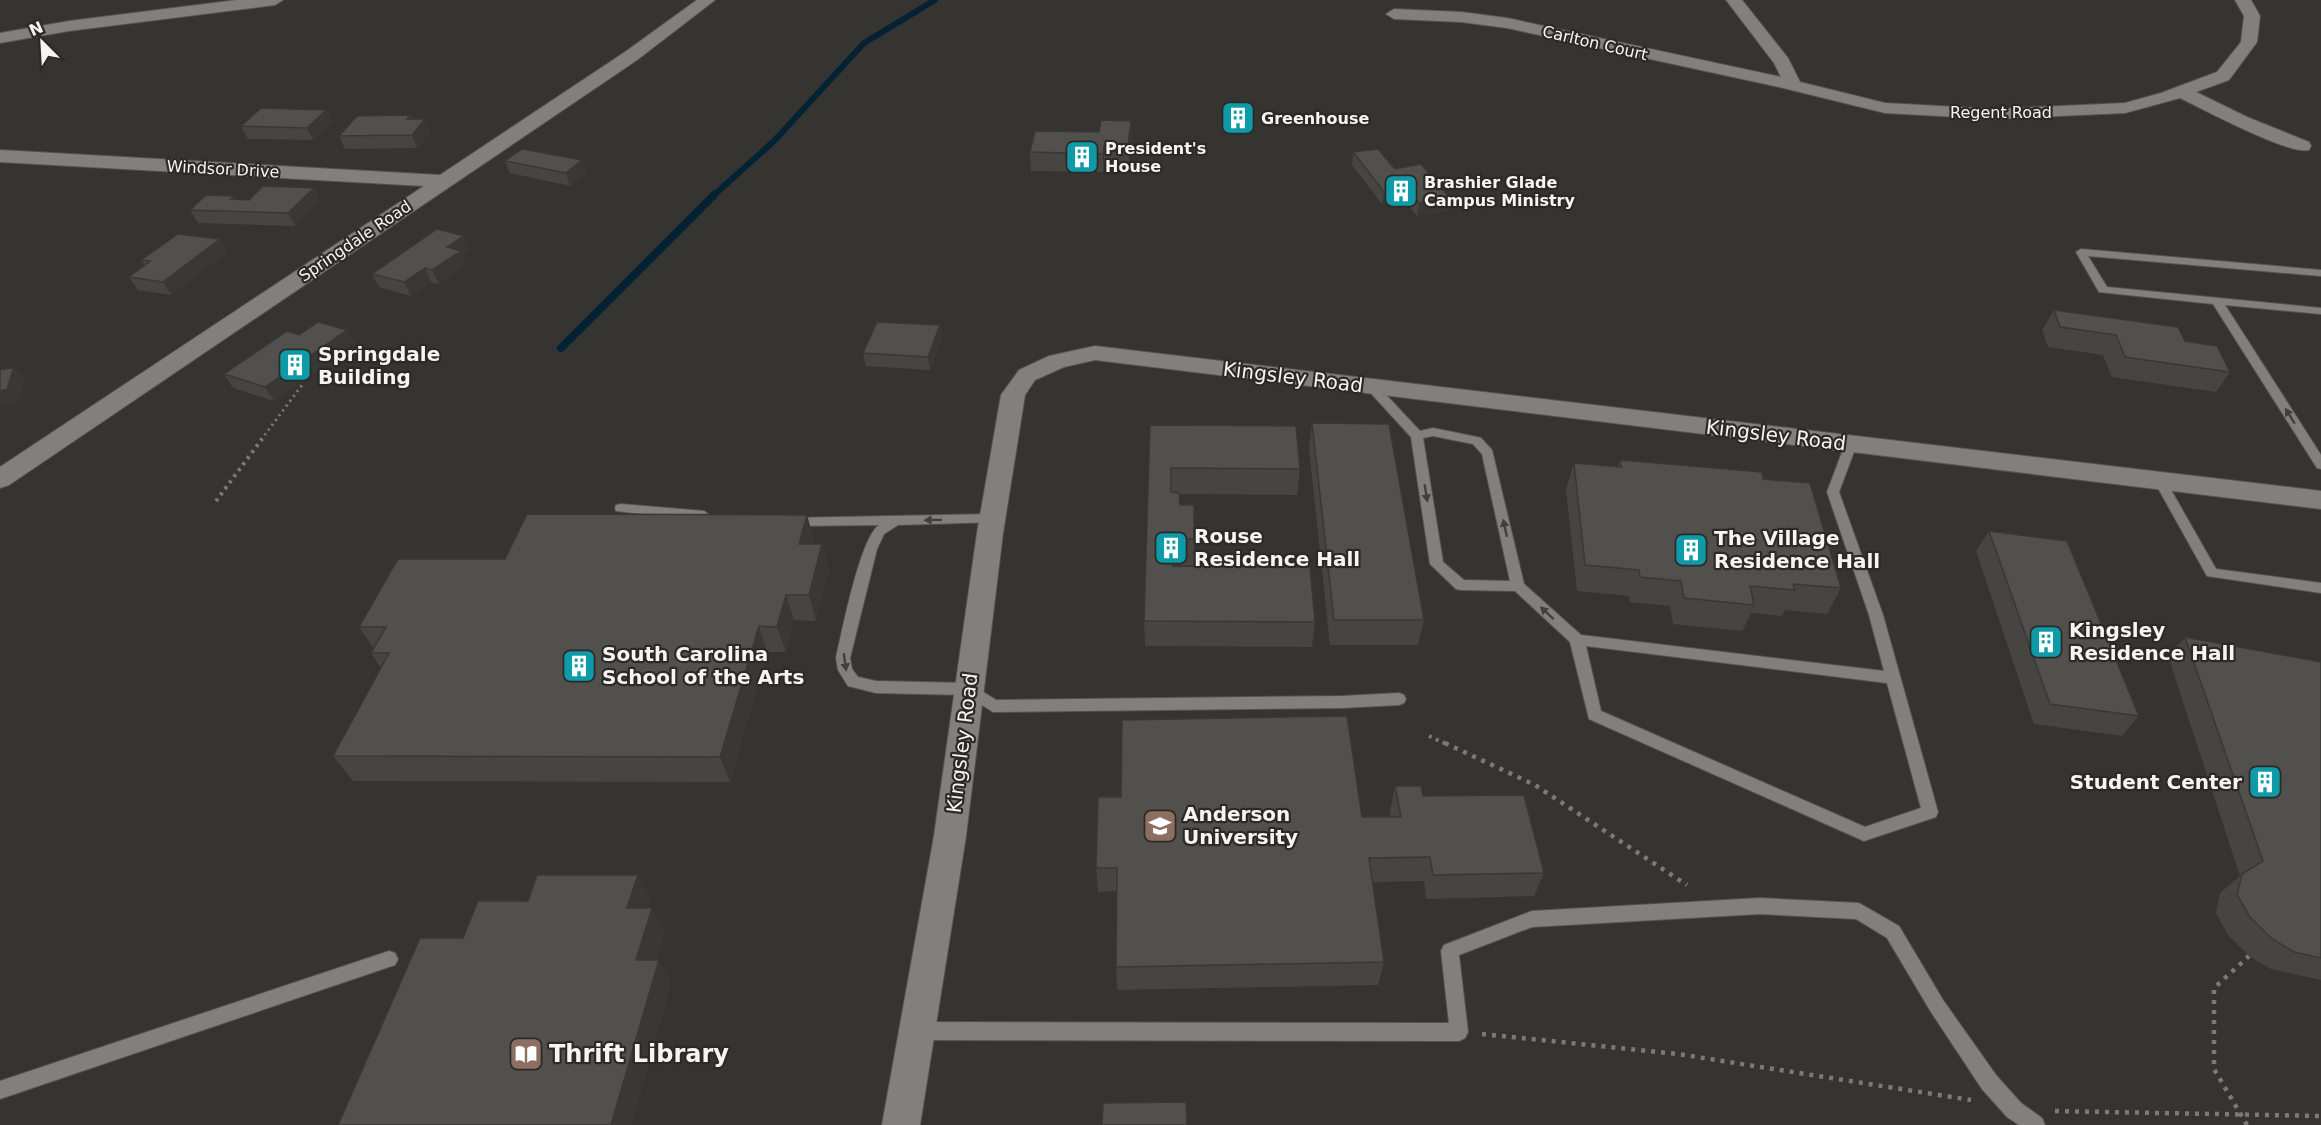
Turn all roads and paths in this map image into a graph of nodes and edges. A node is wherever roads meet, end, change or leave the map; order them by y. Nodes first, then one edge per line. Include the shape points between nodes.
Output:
1 (275, 0) edge
2 (707, 0) edge
3 (1734, 0) edge
4 (2243, 0) edge
5 (1394, 14) dead end
6 (0, 38) edge
7 (1793, 86) junction
8 (2181, 92) junction
9 (2302, 146) dead end
10 (0, 156) edge
11 (445, 181) junction
12 (2321, 273) edge
13 (2217, 301) junction
14 (2321, 311) edge
15 (302, 381) dead end
16 (1371, 386) junction
17 (1417, 436) junction
18 (1851, 444) junction
19 (2321, 465) edge
20 (0, 479) edge
21 (2160, 481) junction
22 (2321, 500) edge
23 (216, 501) dead end
24 (621, 508) dead end
25 (714, 517) edge
26 (992, 519) junction
27 (782, 520) edge
28 (895, 520) junction
29 (1518, 586) junction
30 (2321, 588) edge
31 (1577, 640) junction
32 (1894, 678) junction
33 (969, 689) junction
34 (1398, 699) dead end
35 (1429, 736) dead end
36 (1719, 908) junction
37 (2249, 956) dead end
38 (389, 959) dead end
39 (917, 1031) junction
40 (1459, 1032) junction
41 (0, 1090) edge
42 (2014, 1110) junction
43 (2242, 1116) junction
44 (2321, 1116) edge
45 (900, 1125) edge
46 (2034, 1125) edge
47 (2247, 1125) edge

1 - 6 street
2 - 11 street, Springdale Road
3 - 7 street via 1782,63
4 - 8 street, Regent Road via 2252,16 2248,42 2223,76
5 - 7 street, Carlton Court via 1507,23
7 - 8 street, Regent Road via 1885,108 1994,114 2125,108
8 - 9 street
10 - 11 street, Windsor Drive
11 - 20 street, Springdale Road
12 - 13 lane via 2081,252 2103,290
13 - 14 lane
19 -> 13 lane
15 - 23 path
16 - 17 lane
16 - 18 street, Kingsley Road
16 - 26 street, Kingsley Road via 1095,353 1057,361 1027,375 1013,395
29 -> 17 lane via 1488,453 1477,441 1433,432
17 -> 29 lane via 1437,564 1461,585
18 - 21 street, Kingsley Road
18 - 32 lane via 1833,492
21 - 22 street, Kingsley Road
21 - 30 lane via 2212,573
24 - 25 lane
26 -> 28 lane
26 - 33 street, Kingsley Road
27 - 28 lane
28 -> 33 lane via 879,531 870,549 843,658 845,670 853,682 876,687
31 -> 29 lane
31 - 32 lane
31 - 32 lane via 1594,715 1864,834 1930,812
33 - 34 lane via 993,706
33 - 39 street, Kingsley Road via 950,836
35 - 36 path via 1536,785
36 - 40 lane via 1533,919 1450,951
36 - 42 lane via 1859,911 1893,932 1936,1006 1989,1082
37 - 43 path via 2214,988 2214,1069
38 - 41 lane
39 - 40 lane
39 - 45 street, Kingsley Road
40 - 42 path via 1678,1054 1956,1096
42 - 43 path
42 - 46 lane
43 - 44 path
43 - 47 path

